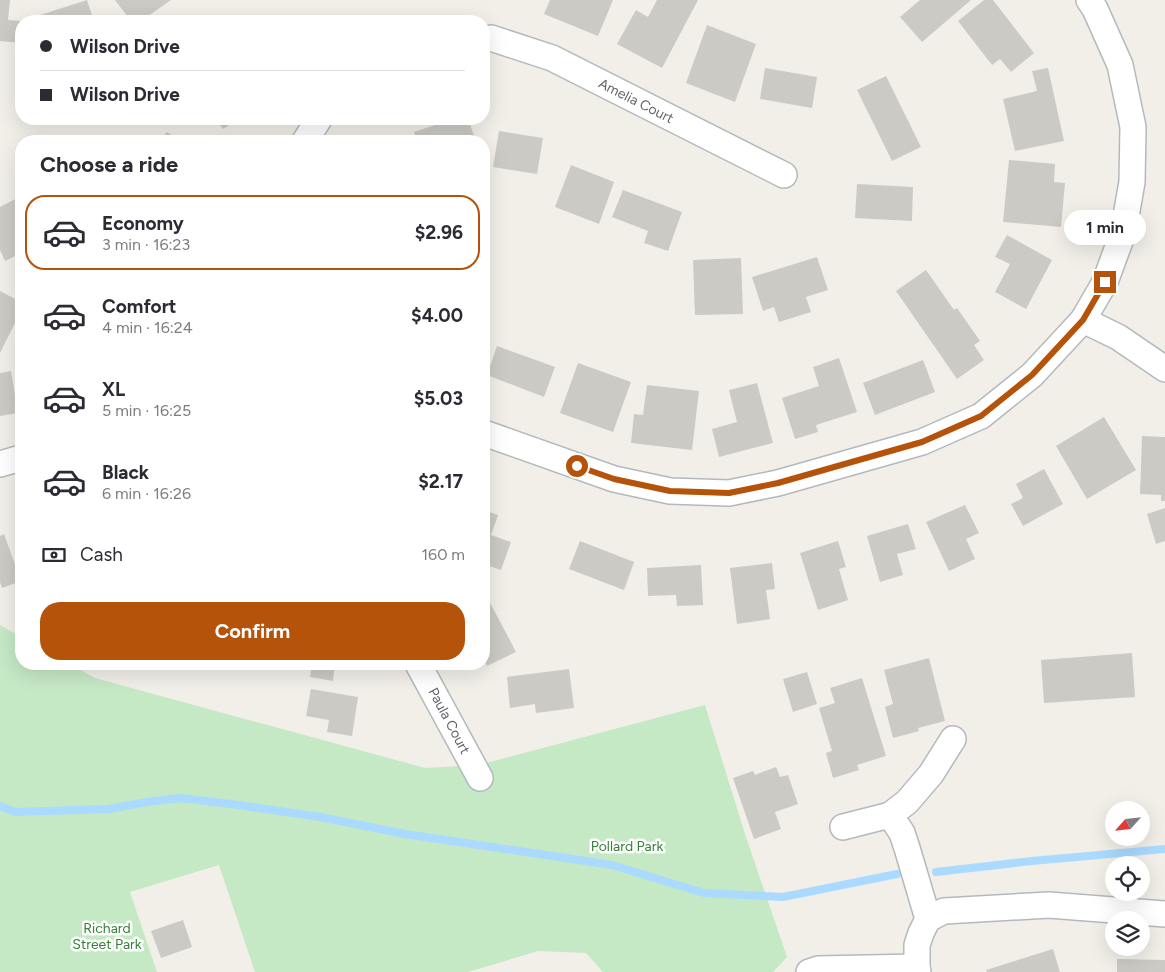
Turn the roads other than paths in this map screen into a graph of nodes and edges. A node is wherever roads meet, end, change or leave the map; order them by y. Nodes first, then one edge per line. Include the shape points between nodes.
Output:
1 (1089, 0) edge
2 (490, 38) edge
3 (784, 175) dead end
4 (1083, 320) junction
5 (1165, 369) edge
6 (490, 435) edge
7 (15, 460) edge
8 (0, 464) edge
9 (421, 670) edge
10 (953, 740) dead end
11 (480, 778) dead end
12 (890, 815) junction
13 (843, 827) dead end
14 (1165, 914) edge
15 (928, 920) junction
16 (918, 970) edge
17 (809, 972) edge

1 - 4 street via 1120,65 1133,127 1132,182 1123,233 1105,282
2 - 3 street, Amelia Court via 552,58
4 - 5 street via 1118,337
4 - 6 street via 1032,375 981,416 922,442 778,483 729,493 670,491 614,479
7 - 8 street
9 - 11 street, Paula Court
10 - 12 street via 932,774 907,802
12 - 13 street
12 - 15 street via 908,848
14 - 15 street via 1049,905 944,911
15 - 16 street via 917,945
16 - 17 street via 818,969

